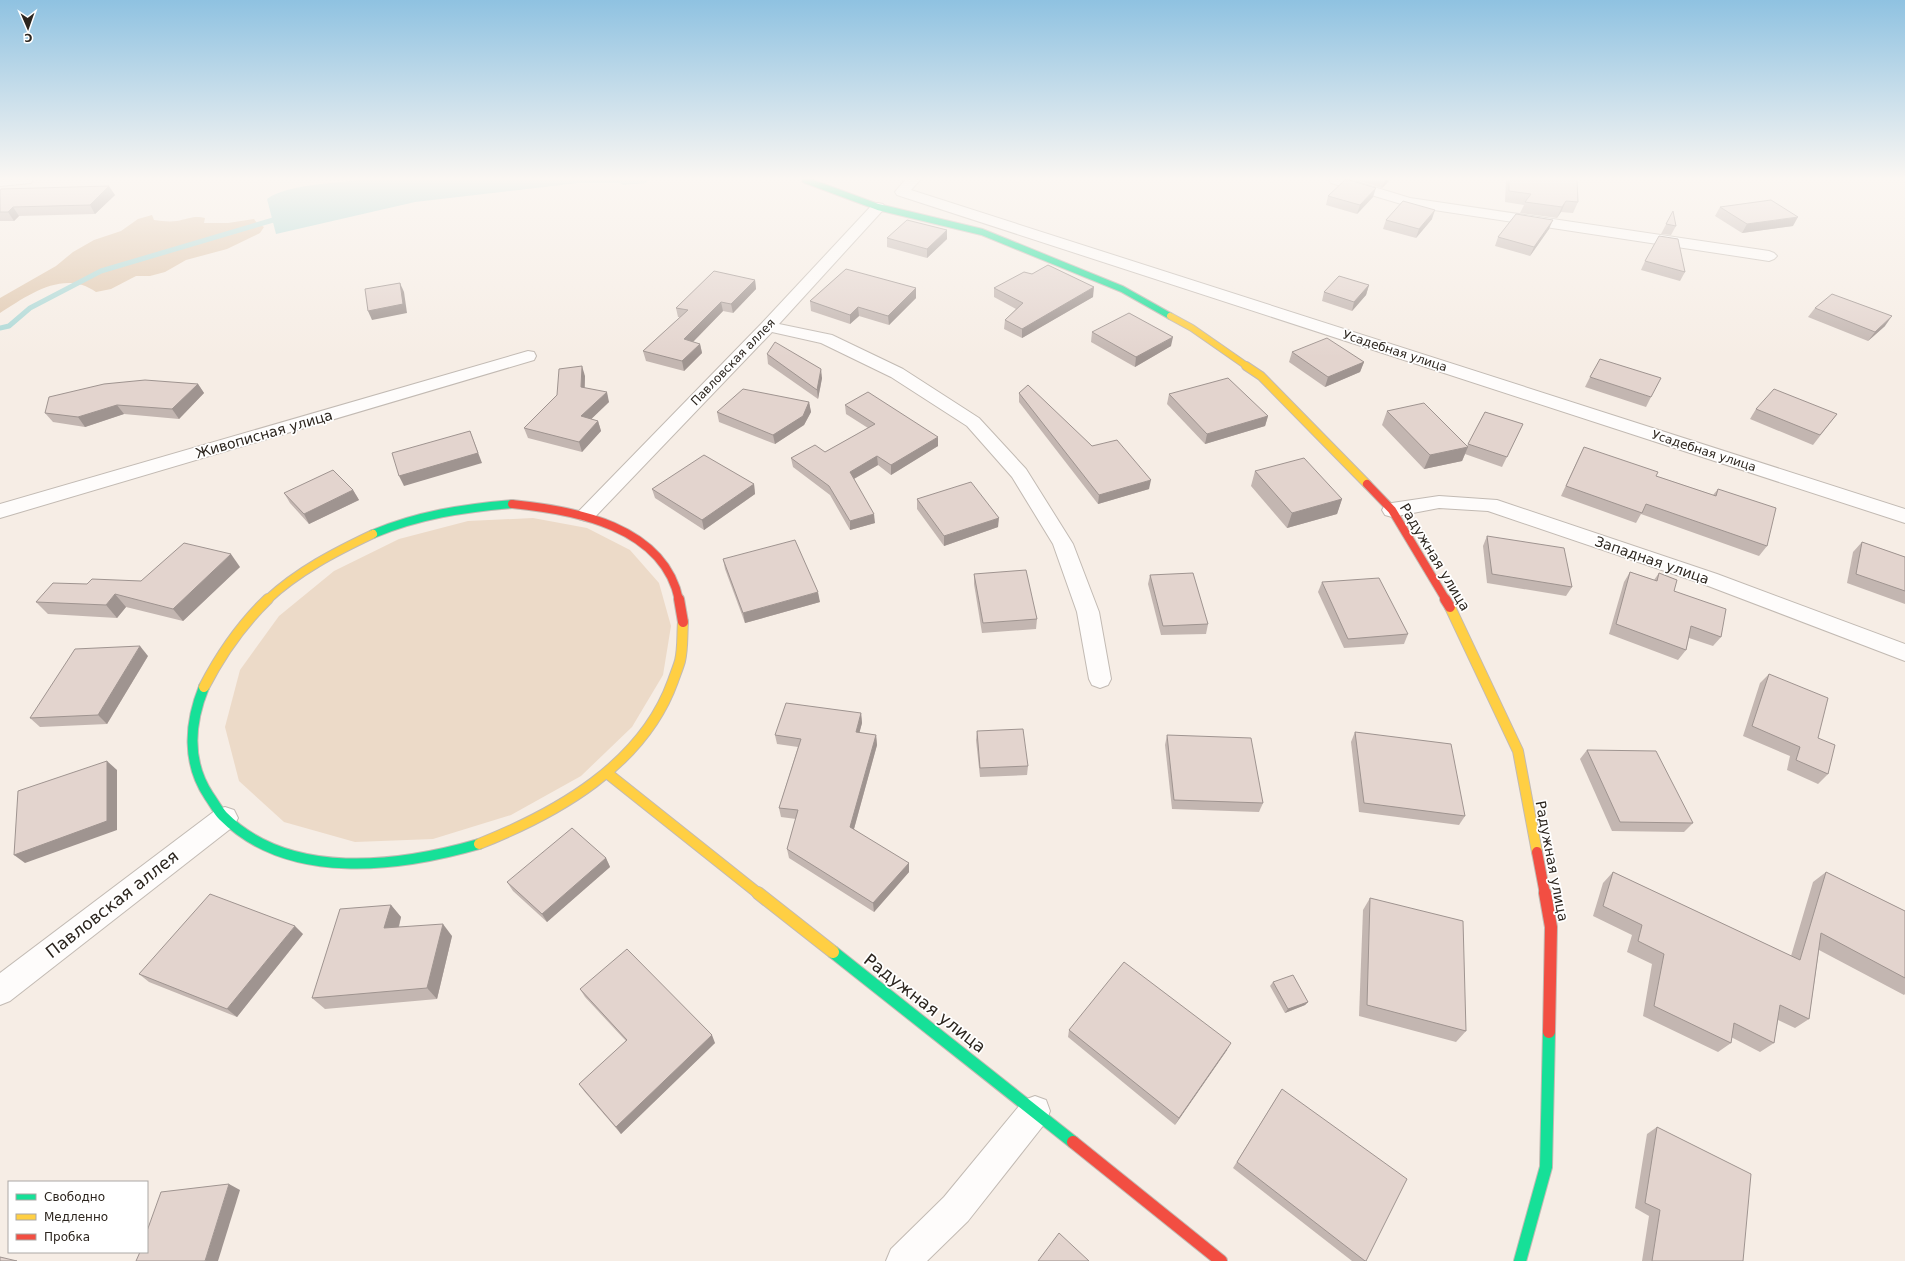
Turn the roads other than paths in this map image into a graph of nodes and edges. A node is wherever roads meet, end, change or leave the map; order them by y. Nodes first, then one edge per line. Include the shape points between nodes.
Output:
1 (849, 239) edge
2 (999, 239) edge
3 (1049, 239) edge
4 (1654, 239) edge
5 (1769, 256) dead end
6 (768, 326) junction
7 (528, 356) dead end
8 (0, 510) edge
9 (1392, 510) junction
10 (586, 514) junction
11 (1905, 516) edge
12 (1905, 653) edge
13 (1100, 679) dead end
14 (607, 773) junction
15 (225, 818) junction
16 (0, 991) edge
17 (1035, 1110) junction
18 (903, 1261) edge
19 (1221, 1261) edge
20 (1520, 1261) edge

1 - 6 street, Павловская аллея
2 - 9 street, Радужная улица via 1122,289 1192,328 1261,376
3 - 11 street, Усадебная улица
4 - 5 street
6 - 10 street, Павловская аллея
6 - 13 street via 826,339 897,373 973,422 1019,474 1063,544 1088,612
7 - 8 street, Живописная улица
9 - 12 street, Западная улица via 1439,502 1490,505 1710,580
9 - 20 street, Радужная улица via 1450,607 1518,751 1551,928 1546,1167
10 - 14 street via 625,531 655,555 676,586 685,623 680,665 672,687 661,708 633,746
10 - 15 street via 562,508 512,504 457,509 428,515 345,546 319,561 271,596 231,637 203,684 195,708 192,756 198,778 209,799
14 - 15 street via 548,814 514,831 441,856 404,862 367,865 300,858 270,848 245,835
14 - 17 street, Радужная улица
15 - 16 street, Павловская аллея
17 - 18 street via 956,1209
17 - 19 street, Радужная улица

